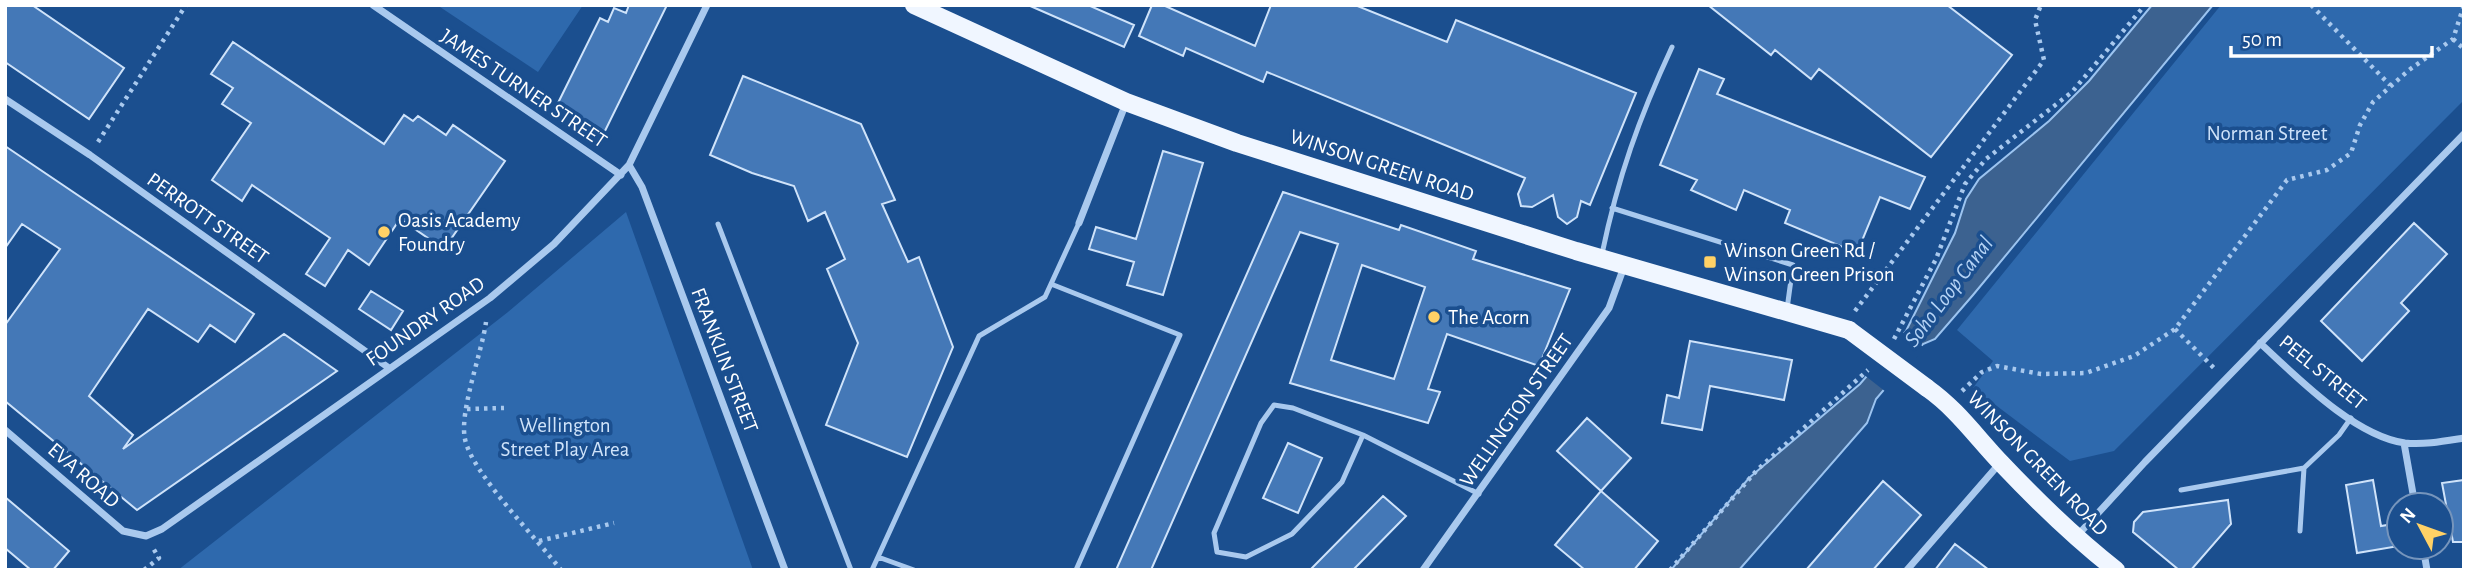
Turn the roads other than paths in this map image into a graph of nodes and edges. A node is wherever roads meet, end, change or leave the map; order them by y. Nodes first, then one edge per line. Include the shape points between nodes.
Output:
1 (373, 5) edge
2 (707, 5) edge
3 (914, 5) edge
4 (1672, 47) dead end
5 (5, 99) edge
6 (1126, 102) junction
7 (2464, 134) edge
8 (629, 165) junction
9 (621, 175) junction
10 (1612, 208) junction
11 (1079, 223) joint
12 (718, 224) dead end
13 (1601, 257) junction
14 (1626, 264) junction
15 (1051, 285) junction
16 (1787, 313) junction
17 (2260, 343) junction
18 (389, 368) junction
19 (2351, 418) junction
20 (5, 430) edge
21 (1363, 435) junction
22 (2464, 438) edge
23 (2404, 443) junction
24 (2001, 463) junction
25 (2304, 468) junction
26 (2181, 490) dead end
27 (2413, 491) edge
28 (1479, 494) junction
29 (2300, 531) dead end
30 (146, 536) joint
31 (2075, 538) junction
32 (878, 557) junction
33 (785, 570) edge
34 (851, 570) edge
35 (873, 570) edge
36 (914, 570) edge
37 (1076, 570) edge
38 (1423, 570) edge
39 (1907, 570) edge
40 (2116, 570) edge

1 - 9 street, JAMES TURNER STREET
2 - 8 street, FOUNDRY ROAD
3 - 6 main road, WINSON GREEN ROAD
4 - 10 lane via 1643,108
5 - 18 street, PERROTT STREET
6 - 11 street
6 - 13 main road, WINSON GREEN ROAD via 1249,147
7 - 17 street
8 - 9 street, FOUNDRY ROAD
8 - 33 street, FRANKLIN STREET via 642,187
9 - 18 street, FOUNDRY ROAD via 554,244 490,298
10 - 13 lane
10 - 16 lane via 1793,265
11 - 15 lane
12 - 34 lane
13 - 14 main road, WINSON GREEN ROAD
14 - 16 main road, WINSON GREEN ROAD
14 - 28 street, WELLINGTON STREET via 1609,308
15 - 32 lane via 1045,297 979,336
15 - 37 lane via 1180,335
16 - 24 main road, WINSON GREEN ROAD, bridge via 1846,328 1948,403
17 - 19 street, PEEL STREET
17 - 31 street
18 - 30 street, FOUNDRY ROAD via 180,517
19 - 23 street, PEEL STREET
19 - 25 lane
20 - 30 street, EVA ROAD via 123,531
21 - 21 lane via 1342,482 1292,534 1246,557 1217,552 1214,533 1261,424 1274,405
21 - 28 lane
22 - 23 street, PEEL STREET
23 - 27 street
24 - 31 main road, WINSON GREEN ROAD
24 - 39 street
25 - 26 lane
25 - 29 lane
28 - 38 street, WELLINGTON STREET
31 - 40 main road, WINSON GREEN ROAD
32 - 35 lane
32 - 36 lane

